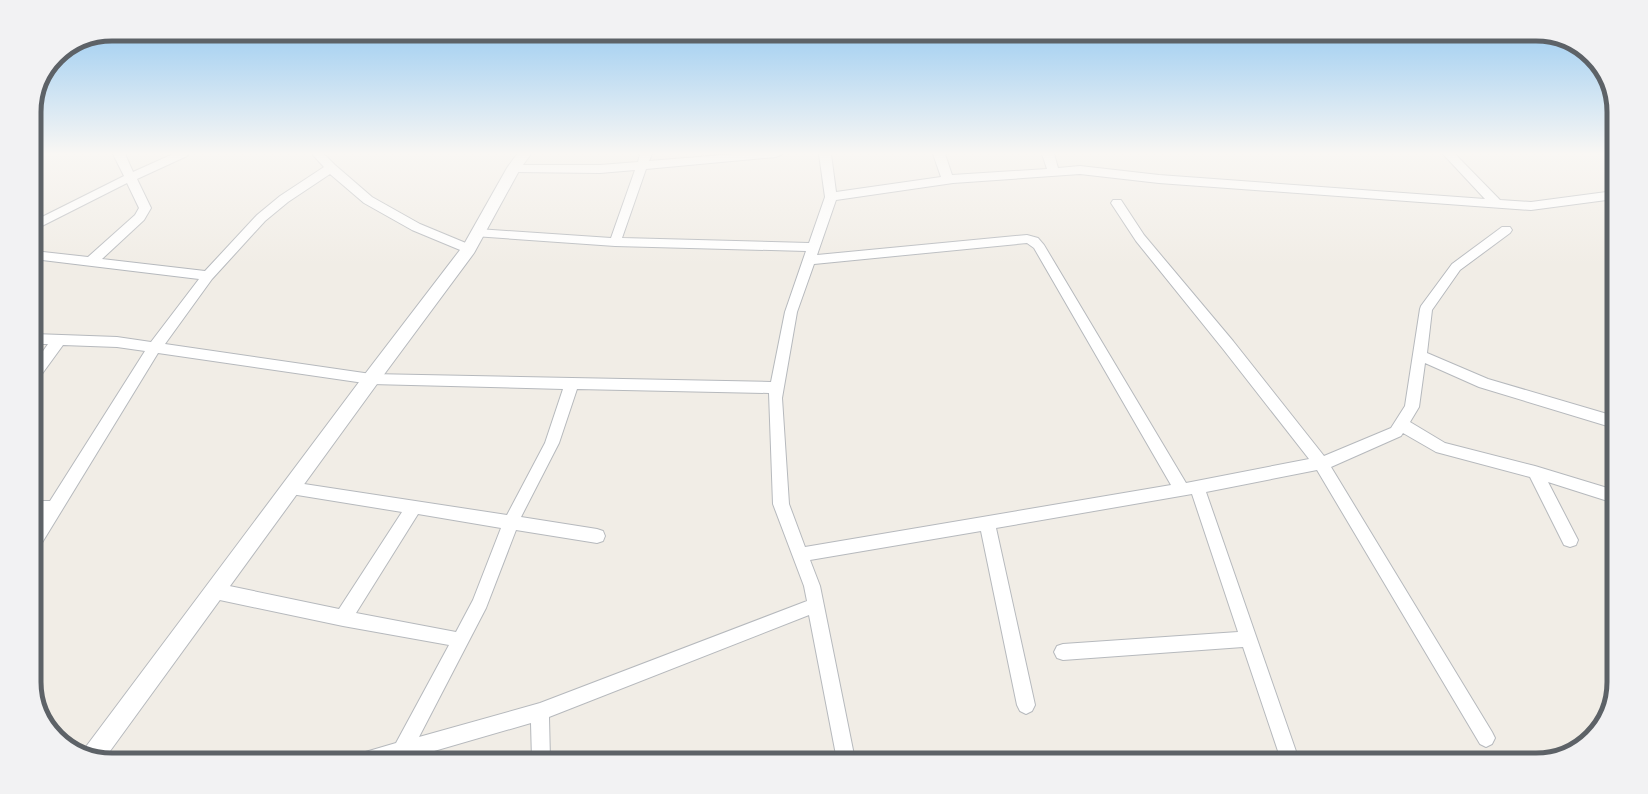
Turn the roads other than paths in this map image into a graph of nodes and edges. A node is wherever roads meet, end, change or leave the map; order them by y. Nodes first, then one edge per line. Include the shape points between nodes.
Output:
1 (103, 191) edge
2 (136, 191) edge
3 (296, 191) edge
4 (358, 191) edge
5 (502, 191) edge
6 (634, 191) edge
7 (830, 191) edge
8 (872, 191) edge
9 (1322, 191) edge
10 (1485, 191) edge
11 (1607, 196) edge
12 (831, 197) junction
13 (1117, 203) dead end
14 (1497, 204) junction
15 (41, 222) edge
16 (1506, 230) dead end
17 (478, 233) junction
18 (615, 242) junction
19 (469, 249) junction
20 (811, 254) junction
21 (41, 256) edge
22 (91, 262) junction
23 (208, 276) junction
24 (41, 339) edge
25 (59, 340) junction
26 (155, 347) junction
27 (1419, 355) junction
28 (41, 364) edge
29 (371, 379) junction
30 (572, 383) junction
31 (776, 388) junction
32 (1607, 420) edge
33 (1401, 424) junction
34 (1321, 463) junction
35 (1535, 472) junction
36 (291, 488) junction
37 (1190, 488) junction
38 (1607, 495) edge
39 (414, 507) junction
40 (41, 508) edge
41 (54, 508) junction
42 (511, 522) junction
43 (987, 523) junction
44 (41, 529) edge
45 (597, 536) dead end
46 (1570, 540) dead end
47 (800, 555) junction
48 (215, 591) junction
49 (815, 605) junction
50 (343, 618) junction
51 (1249, 639) junction
52 (459, 641) junction
53 (1063, 652) dead end
54 (1026, 705) dead end
55 (540, 712) junction
56 (1486, 738) dead end
57 (96, 751) edge
58 (403, 753) edge
59 (408, 753) edge
60 (541, 753) edge
61 (845, 753) edge
62 (1288, 753) edge

1 - 15 street
2 - 22 street via 145,208 140,217
3 - 23 street via 261,218
4 - 19 street via 368,200 416,227
5 - 17 street
6 - 18 street
7 - 12 street
8 - 12 street
9 - 14 street
10 - 14 street
11 - 14 street via 1531,206
12 - 20 street
13 - 34 street via 1140,238
16 - 27 street via 1456,267 1426,309
17 - 18 street
17 - 19 street
18 - 20 street
19 - 29 street
20 - 31 street via 791,312
20 - 37 street via 1027,239 1034,241
21 - 22 street
22 - 23 street
23 - 26 street
24 - 25 street
25 - 26 street via 117,342
25 - 28 street
26 - 29 street
26 - 41 street
27 - 32 street via 1484,383
27 - 33 street via 1412,407
29 - 30 street
29 - 36 street
30 - 31 street
30 - 42 street via 552,443
31 - 47 street via 774,398 781,504
33 - 34 street via 1396,432
33 - 35 street via 1441,448
34 - 37 street
34 - 56 street
35 - 38 street
35 - 46 street
36 - 39 street
36 - 48 street
37 - 43 street
37 - 51 street
39 - 42 street
39 - 50 street
40 - 41 street
41 - 44 street
42 - 45 street
42 - 52 street via 480,603
43 - 47 street
43 - 54 street
47 - 49 street via 812,586
48 - 50 street
48 - 57 street
49 - 55 street
49 - 61 street
50 - 52 street
51 - 53 street
51 - 62 street
52 - 58 street
55 - 59 street
55 - 60 street

